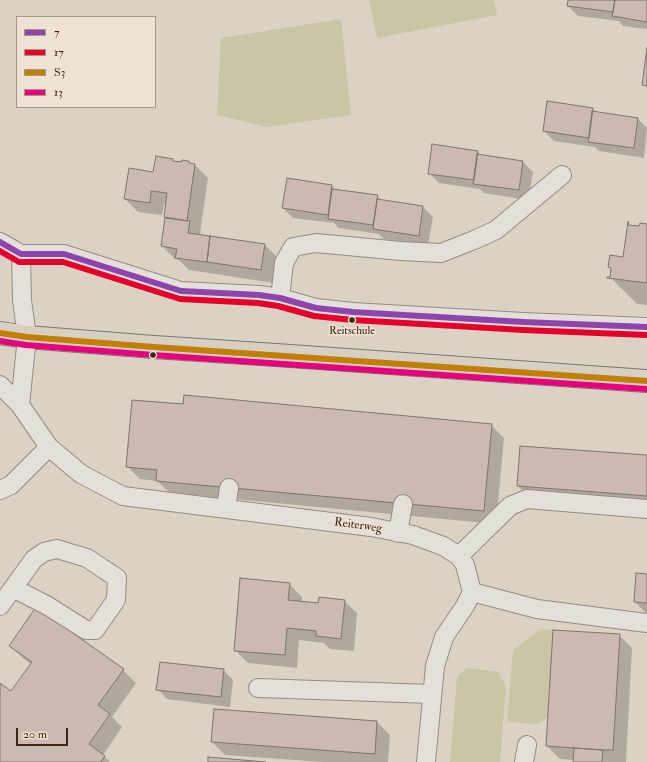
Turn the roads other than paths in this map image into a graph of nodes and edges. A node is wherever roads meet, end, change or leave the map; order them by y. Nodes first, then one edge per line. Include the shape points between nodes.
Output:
1 (562, 175) dead end
2 (0, 242) edge
3 (21, 254) junction
4 (280, 298) junction
5 (647, 327) edge
6 (0, 333) edge
7 (27, 337) junction
8 (647, 381) edge
9 (0, 384) edge
10 (20, 405) junction
11 (50, 447) junction
12 (229, 488) dead end
13 (0, 490) edge
14 (403, 504) dead end
15 (647, 508) edge
16 (226, 509) junction
17 (398, 532) junction
18 (459, 556) junction
19 (13, 588) junction
20 (472, 592) junction
21 (0, 606) edge
22 (647, 623) edge
23 (258, 688) dead end
24 (432, 694) junction
25 (426, 762) edge

1 - 4 street via 496,230 441,253 316,243 293,248 284,263
2 - 3 street
3 - 4 street via 64,254 181,290
3 - 7 street via 22,300
4 - 5 street via 316,308 353,312
6 - 7 main road
7 - 8 main road
7 - 10 street
9 - 10 street, Reiterweg
10 - 11 street, Reiterweg
11 - 13 street via 11,485
11 - 16 street, Reiterweg via 81,474 123,496
12 - 16 street
14 - 17 street
15 - 18 street via 527,499 510,506
16 - 17 street, Reiterweg
17 - 18 street, Reiterweg via 443,546
18 - 20 street via 465,565
19 - 19 street via 34,559 44,552 57,549 86,558 117,578 116,600 95,630 86,630
19 - 21 street
20 - 22 street via 537,609
20 - 24 street via 444,637 435,666
23 - 24 street
24 - 25 street

